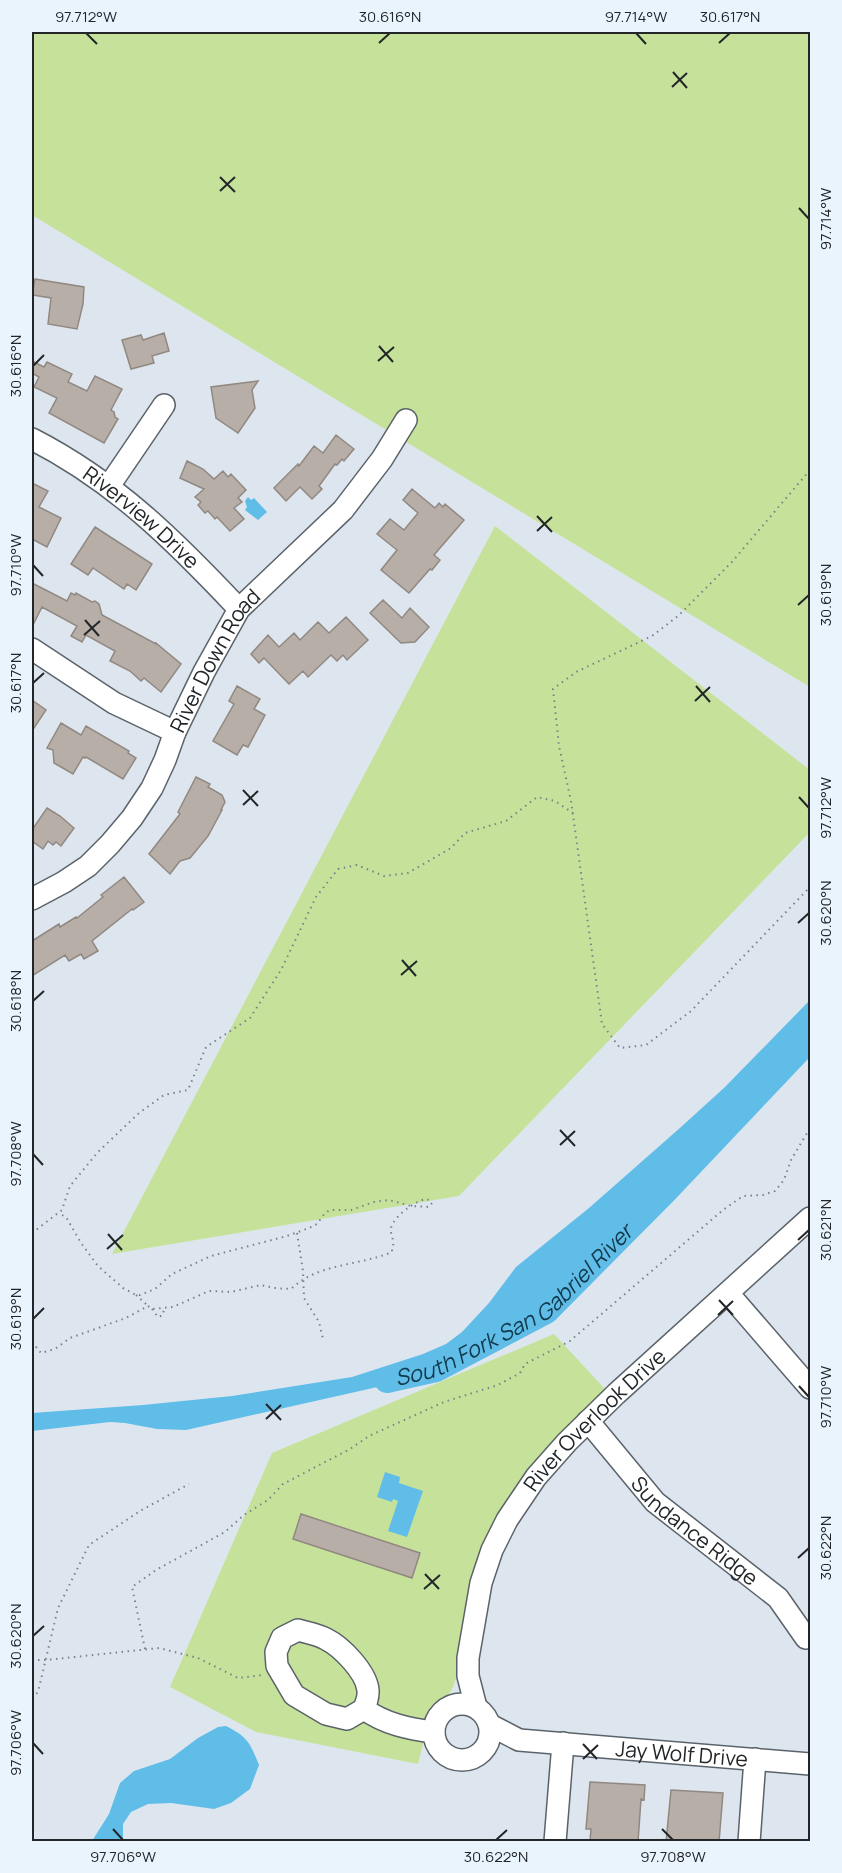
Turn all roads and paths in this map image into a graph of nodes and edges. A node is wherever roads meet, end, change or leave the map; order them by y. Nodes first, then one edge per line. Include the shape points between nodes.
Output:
1 (164, 405) dead end
2 (406, 420) dead end
3 (32, 439) edge
4 (810, 470) edge
5 (109, 486) junction
6 (239, 609) junction
7 (32, 649) edge
8 (175, 732) junction
9 (573, 813) junction
10 (810, 887) edge
11 (32, 899) edge
12 (810, 1128) edge
13 (411, 1206) junction
14 (58, 1213) junction
15 (810, 1218) edge
16 (32, 1233) edge
17 (297, 1233) junction
18 (302, 1279) junction
19 (728, 1293) junction
20 (136, 1295) junction
21 (148, 1306) junction
22 (164, 1308) junction
23 (152, 1309) junction
24 (323, 1340) dead end
25 (32, 1342) edge
26 (810, 1388) edge
27 (588, 1422) junction
28 (189, 1484) dead end
29 (806, 1638) dead end
30 (145, 1649) junction
31 (32, 1660) edge
32 (46, 1660) junction
33 (265, 1674) dead end
34 (468, 1676) junction
35 (32, 1698) edge
36 (451, 1706) junction
37 (476, 1707) junction
38 (364, 1709) junction
39 (490, 1725) junction
40 (434, 1732) junction
41 (519, 1740) junction
42 (563, 1743) junction
43 (486, 1747) junction
44 (755, 1759) junction
45 (810, 1764) edge
46 (555, 1842) edge
47 (749, 1842) edge

1 - 5 street
2 - 6 street, River Down Road via 343,510
3 - 5 street, Riverview Drive
4 - 9 path via 731,563 678,616 652,636 576,672 553,689 559,746
5 - 6 street, Riverview Drive via 181,548
6 - 8 street, River Down Road
7 - 8 street via 114,703
8 - 11 street, River Down Road via 152,788 110,844 88,866
9 - 10 path via 602,1024 620,1048 646,1045 691,1011
9 - 14 path via 555,801 537,797 506,821 465,833 451,848 408,873 384,876 357,865 338,869 316,897 281,970 250,1018 206,1047 188,1090 164,1095 98,1152 70,1186
12 - 30 path via 775,1191 744,1196 723,1210 570,1341 525,1364 520,1373 498,1385 444,1402 369,1436 283,1484 225,1532 132,1587
13 - 13 path via 423,1199 432,1203 429,1207
13 - 17 path via 389,1200 351,1210 330,1210 317,1224
13 - 18 path via 393,1222 392,1251
14 - 16 path
14 - 20 path via 66,1217 98,1266
15 - 19 street, River Overlook Drive
17 - 18 path
17 - 20 path via 211,1256 172,1274 155,1289
18 - 22 path via 291,1288 261,1285 231,1292 209,1291
18 - 24 path via 304,1298 319,1322
19 - 26 street
19 - 27 street, River Overlook Drive
20 - 21 path
21 - 23 path
21 - 25 path via 70,1338 56,1349 41,1353
22 - 23 path
22 - 23 path via 163,1315 158,1317
27 - 29 street, Sundance Ridge via 655,1502 778,1598
27 - 34 street, River Overlook Drive via 536,1477 492,1550 481,1583
28 - 32 path via 89,1545 58,1608
30 - 32 path
30 - 33 path via 159,1648 198,1658 238,1678
31 - 32 path
32 - 35 path via 38,1692
34 - 36 street
34 - 37 street
36 - 37 street
36 - 40 street via 438,1717
37 - 39 street
38 - 38 street via 369,1693 366,1679 353,1661 315,1634 298,1630 282,1638 276,1652 277,1666 294,1695 326,1714 347,1719
38 - 40 street via 405,1728
39 - 41 street, Jay Wolf Drive
39 - 43 street
40 - 43 street via 441,1751 456,1760 473,1758
41 - 42 street, Jay Wolf Drive
41 - 43 street, Jay Wolf Drive
42 - 44 street, Jay Wolf Drive
42 - 46 street
44 - 45 street, Jay Wolf Drive
44 - 47 street

